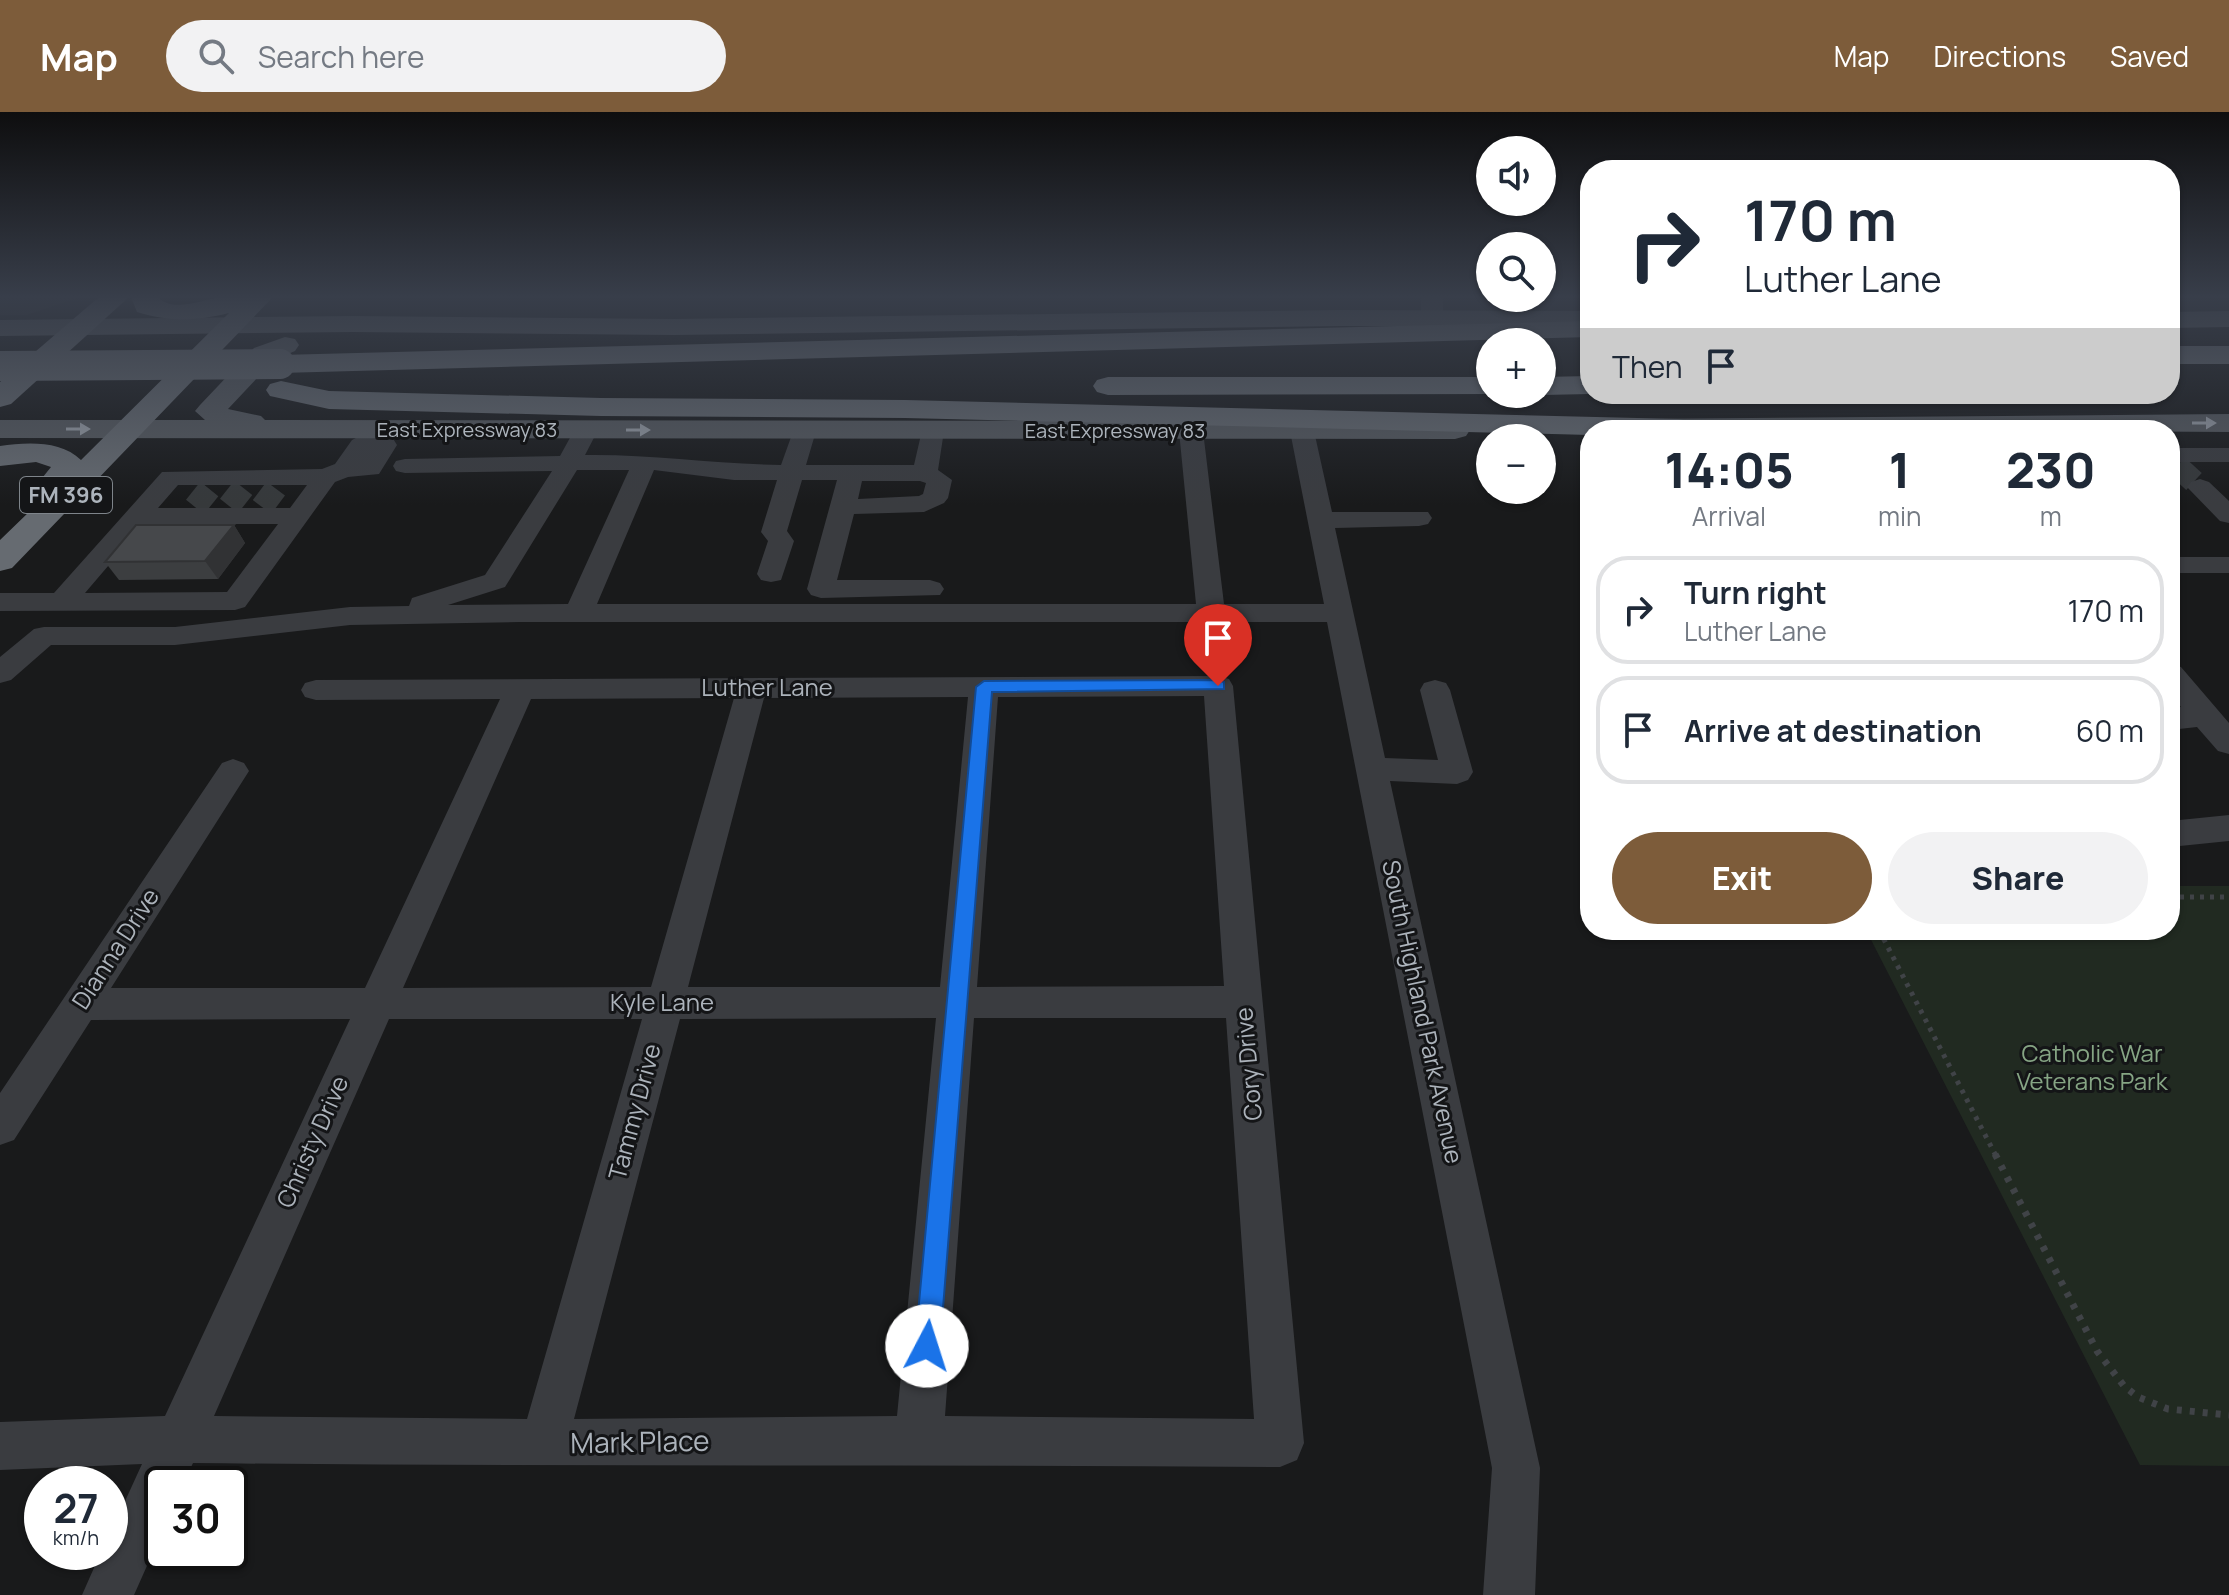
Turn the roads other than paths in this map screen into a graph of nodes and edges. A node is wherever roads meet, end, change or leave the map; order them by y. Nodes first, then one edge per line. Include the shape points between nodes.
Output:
1 (4, 366) edge
2 (35, 366) edge
3 (192, 366) edge
4 (252, 366) edge
5 (344, 366) edge
6 (274, 381) junction
7 (1580, 385) edge
8 (1476, 386) edge
9 (1556, 386) edge
10 (0, 395) edge
11 (2229, 423) edge
12 (2180, 425) edge
13 (1580, 426) edge
14 (0, 429) edge
15 (132, 429) junction
16 (1580, 429) edge
17 (336, 430) junction
18 (586, 430) junction
19 (748, 431) junction
20 (804, 431) junction
21 (932, 431) junction
22 (1191, 431) junction
23 (1302, 431) junction
24 (382, 433) junction
25 (2229, 455) edge
26 (0, 456) edge
27 (2180, 459) edge
28 (645, 462) junction
29 (569, 463) junction
30 (405, 466) dead end
31 (734, 472) junction
32 (792, 472) junction
33 (335, 473) junction
34 (851, 473) junction
35 (925, 473) junction
36 (2200, 487) tunnel mouth
37 (236, 497) junction
38 (843, 507) junction
39 (2229, 515) edge
40 (138, 516) junction
41 (297, 516) junction
42 (1419, 518) dead end
43 (1320, 520) junction
44 (1, 559) edge
45 (2180, 565) edge
46 (2229, 565) edge
47 (771, 574) dead end
48 (495, 581) junction
49 (930, 589) dead end
50 (0, 602) edge
51 (62, 602) junction
52 (1211, 612) junction
53 (510, 613) junction
54 (1340, 613) junction
55 (578, 614) junction
56 (381, 616) junction
57 (0, 673) edge
58 (1218, 686) joint
59 (2180, 686) edge
60 (984, 687) junction
61 (752, 688) junction
62 (520, 689) junction
63 (316, 690) dead end
64 (1435, 690) dead end
65 (2205, 716) junction
66 (2180, 718) edge
67 (2229, 743) edge
68 (1372, 769) junction
69 (233, 771) dead end
70 (2229, 828) edge
71 (2180, 833) edge
72 (1244, 1002) junction
73 (664, 1003) junction
74 (957, 1003) junction
75 (80, 1004) junction
76 (376, 1004) junction
77 (0, 1127) edge
78 (178, 1439) junction
79 (919, 1440) junction
80 (544, 1443) junction
81 (1280, 1443) joint
82 (0, 1446) edge
83 (108, 1595) edge
84 (1509, 1595) edge

1 - 6 highway, bridge
2 - 10 highway
3 - 15 highway, FM 396
4 - 17 main road via 210,411 227,420
5 - 6 highway
6 - 8 highway
6 - 10 highway
6 - 13 highway via 329,400
7 - 9 highway
12 -> 11 main road, East Expressway 83
14 -> 15 main road, East Expressway 83
15 - 17 main road, East Expressway 83
15 - 44 highway, FM 396
16 - 23 main road, East Expressway 83
17 - 24 main road, East Expressway 83
18 -> 19 main road, East Expressway 83
18 - 24 main road, East Expressway 83
18 - 29 street
19 - 20 main road, East Expressway 83
19 - 31 street
20 - 21 main road, East Expressway 83
20 - 32 street
21 - 22 main road, East Expressway 83
21 - 35 street
22 - 23 main road, East Expressway 83
22 - 52 street
23 - 43 street, South Highland Park Avenue
24 - 33 street via 361,445
25 - 27 street
26 - 44 highway via 39,454 60,457 68,464
28 - 29 street
28 - 31 street
28 - 55 street
29 - 30 street
29 - 48 street
31 - 32 street
32 - 34 street
32 - 47 street via 774,532 781,541
33 - 37 street
33 - 41 street
34 - 35 street
34 - 38 street
35 - 38 street via 939,480 935,498 924,504
36 - 39 street
37 - 40 street
37 - 40 street via 171,477
37 - 41 street
38 - 49 street via 821,589
40 - 51 street
41 - 51 street via 235,601
42 - 43 street
43 - 54 street, South Highland Park Avenue
45 - 46 street
48 - 53 street
48 - 56 street
50 - 51 street
52 - 54 street
52 - 55 street
53 - 55 street
53 - 56 street
54 - 68 street, South Highland Park Avenue
56 - 57 street via 175,636 44,636
58 - 60 street, Luther Lane
58 - 72 street, Cory Drive
59 - 65 street
60 - 61 street, Luther Lane
60 - 74 street
61 - 62 street, Luther Lane
61 - 73 street, Tammy Drive
62 - 63 street, Luther Lane
62 - 76 street, Christy Drive
64 - 68 street via 1457,772
65 - 66 street
65 - 67 street
68 - 84 street, South Highland Park Avenue via 1516,1468
69 - 75 street, Dianna Drive
70 - 71 street
72 - 74 street, Kyle Lane
72 - 81 street, Cory Drive
73 - 74 street, Kyle Lane
73 - 76 street, Kyle Lane
73 - 80 street, Tammy Drive
74 - 79 street
75 - 76 street, Kyle Lane
75 - 77 street, Dianna Drive
76 - 78 street, Christy Drive
78 - 80 street, Mark Place
78 - 82 street, Mark Place
78 - 83 street, Christy Drive
79 - 80 street, Mark Place
79 - 81 street, Mark Place

